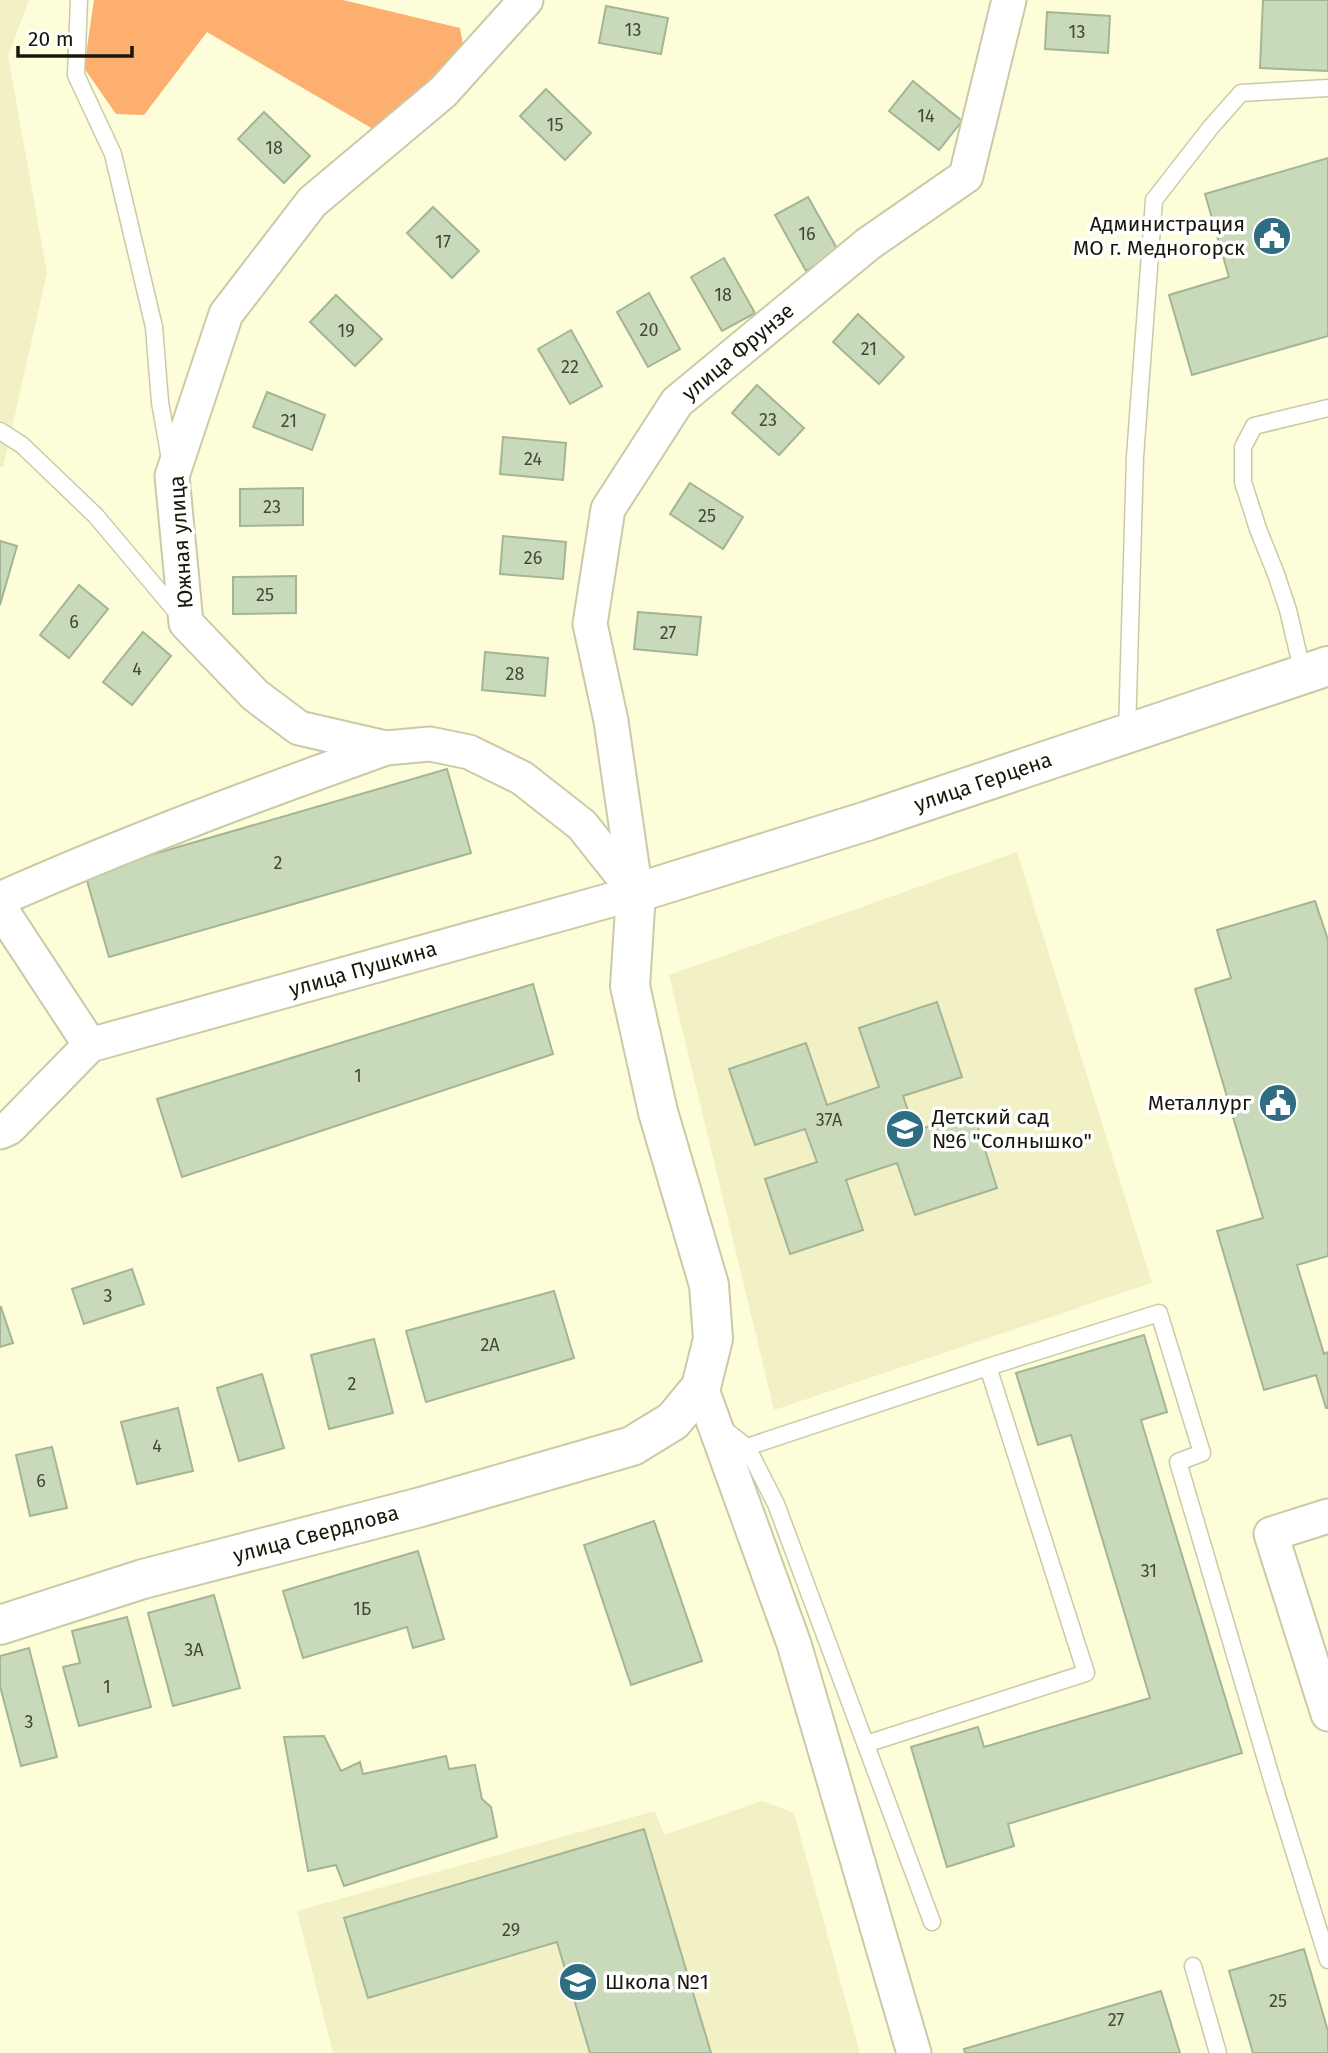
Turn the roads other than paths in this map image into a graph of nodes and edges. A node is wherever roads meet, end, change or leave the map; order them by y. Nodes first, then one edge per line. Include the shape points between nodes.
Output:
1 (79, 0) edge
2 (526, 0) edge
3 (1009, 0) edge
4 (1328, 88) edge
5 (1328, 408) edge
6 (0, 431) edge
7 (172, 476) junction
8 (186, 623) junction
9 (1316, 670) edge
10 (1127, 732) junction
11 (386, 748) junction
12 (636, 893) junction
13 (0, 899) edge
14 (0, 908) edge
15 (90, 1045) junction
16 (0, 1132) edge
17 (988, 1367) junction
18 (708, 1404) junction
19 (747, 1447) junction
20 (1328, 1516) edge
21 (0, 1625) edge
22 (1328, 1714) edge
23 (866, 1744) junction
24 (932, 1922) dead end
25 (1328, 1960) edge
26 (1194, 1966) dead end
27 (914, 2053) edge
28 (1219, 2053) edge

1 - 7 lane via 76,75 113,154 154,327
2 - 7 street, Южная улица via 443,92 312,202 226,314
3 - 12 street, улица Фрунзе via 966,176 868,244 677,402 608,509 590,624 611,721
4 - 10 lane via 1241,93 1154,200 1135,457
5 - 9 lane via 1254,426 1243,447 1243,482 1258,529
6 - 8 lane via 22,445 96,516
7 - 8 street, Южная улица
8 - 11 street, Южная улица via 255,695 299,728
9 - 10 street, улица Герцена
10 - 12 street, улица Герцена via 867,821
11 - 12 street, Южная улица via 430,744 469,752 522,778 582,825
11 - 13 street via 220,808
12 - 15 street, улица Пушкина
12 - 18 street via 630,986 658,1112 709,1285 713,1339
14 - 15 street
15 - 16 street
17 - 19 lane
17 - 23 lane via 1086,1673
17 - 25 lane via 1159,1313 1202,1453 1178,1462
18 - 19 lane
18 - 21 street, улица Свердлова via 632,1446 143,1579
18 - 27 street via 794,1644
19 - 23 lane via 776,1504
20 - 22 street via 1270,1534
23 - 24 lane
26 - 28 lane

